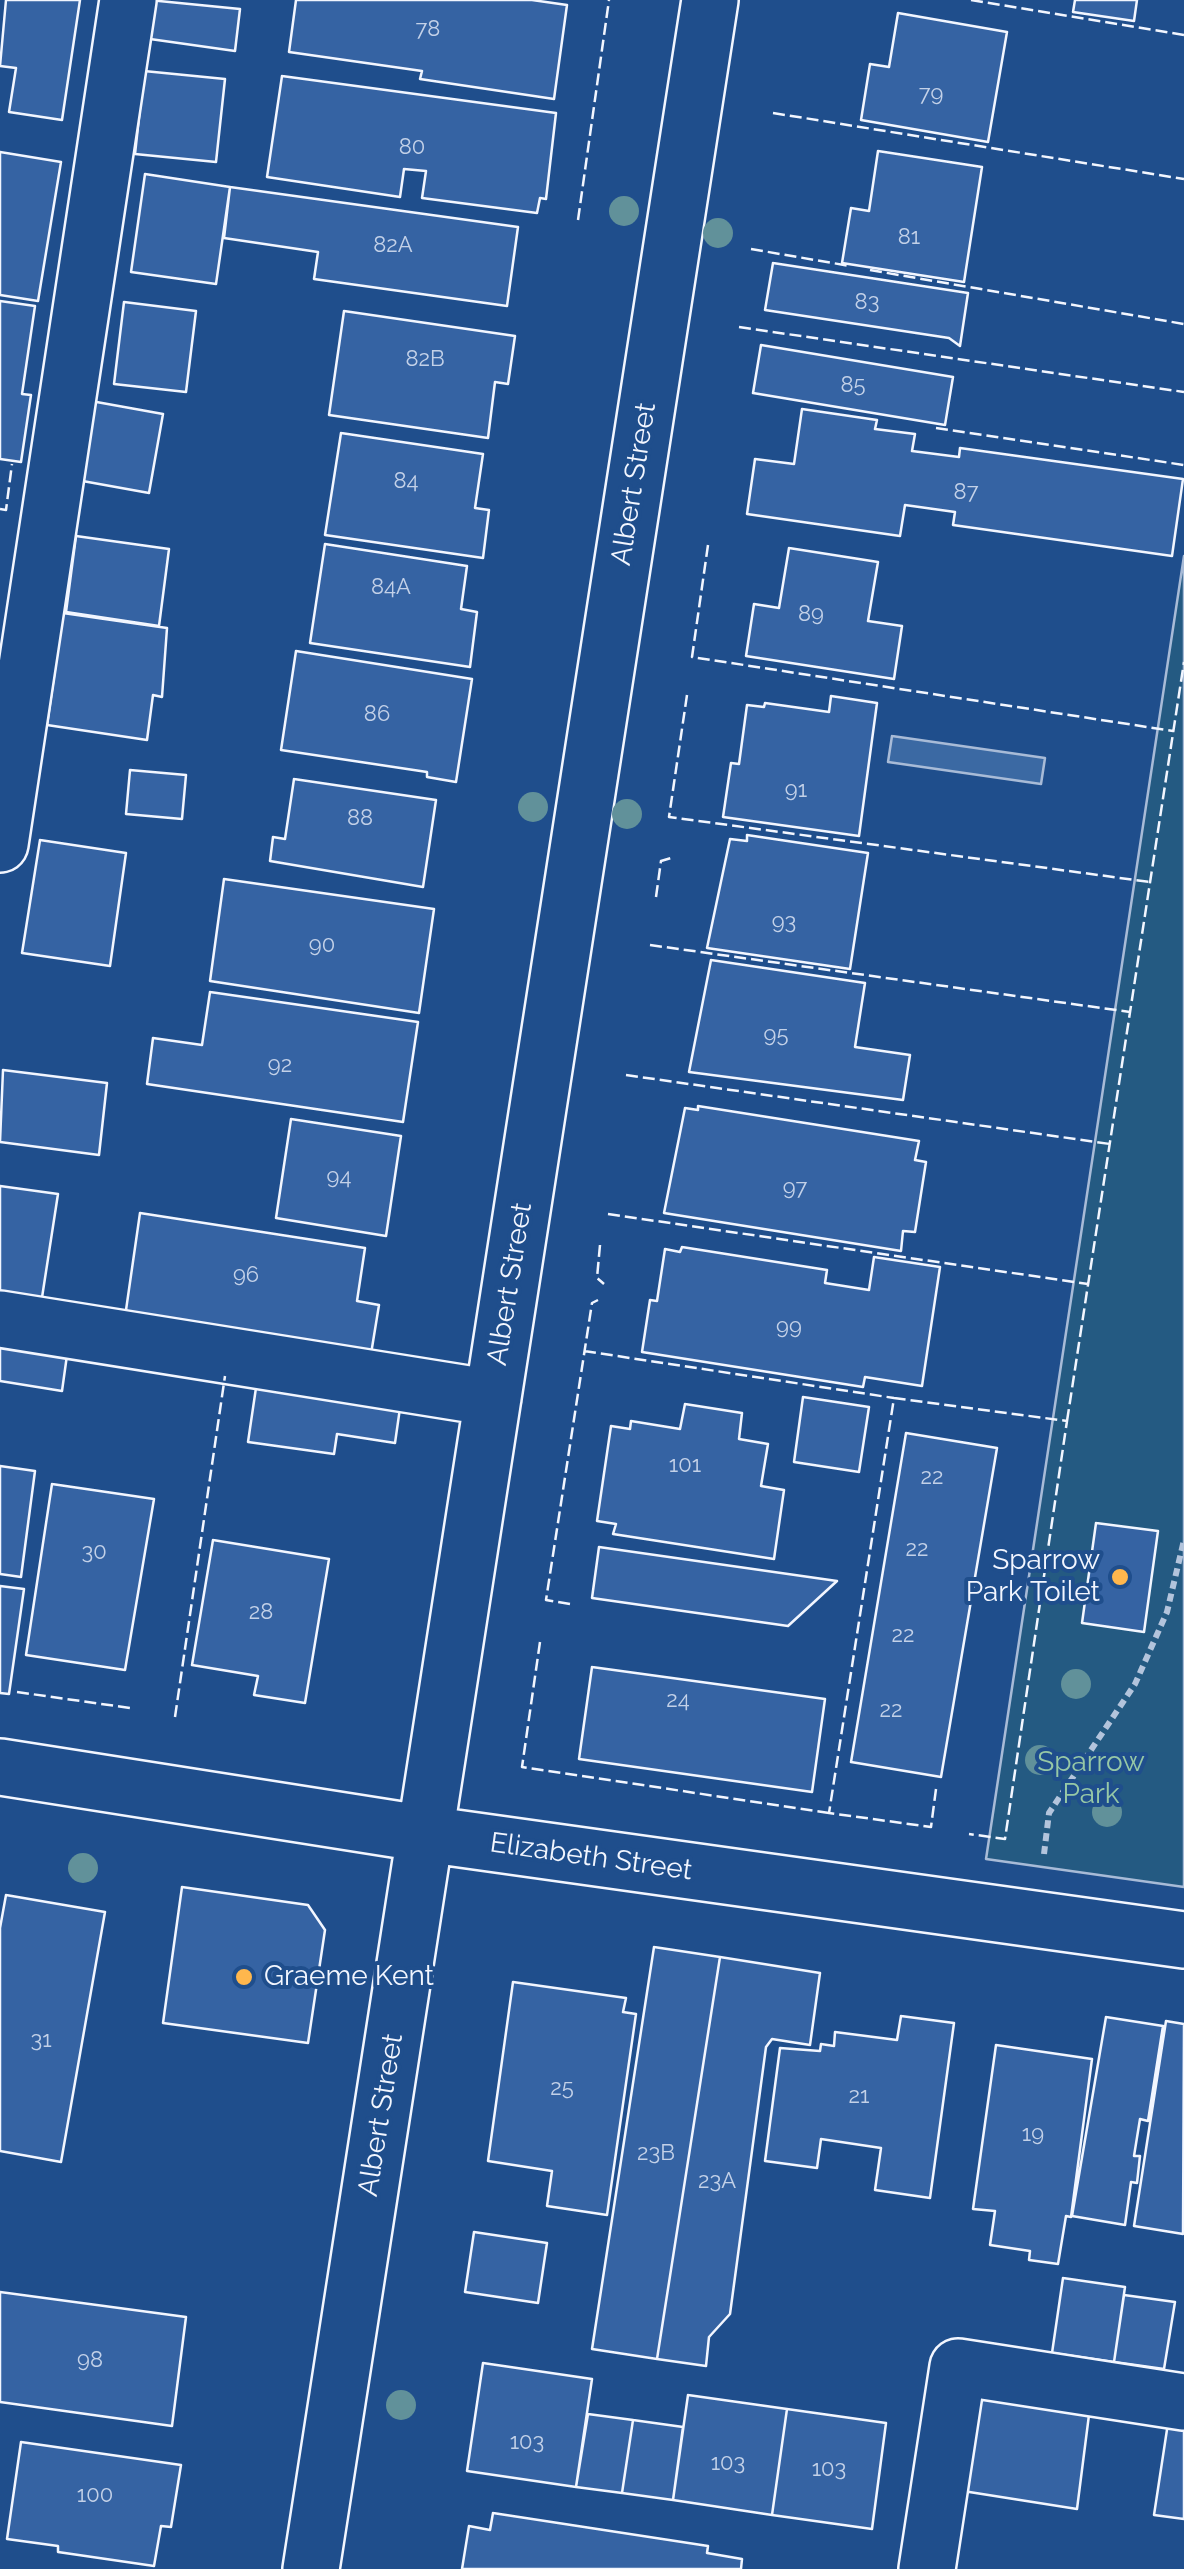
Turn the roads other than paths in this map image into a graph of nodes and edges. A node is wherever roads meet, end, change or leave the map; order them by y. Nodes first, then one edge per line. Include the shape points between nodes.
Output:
1 (128, 0) edge
2 (710, 0) edge
3 (0, 844) edge
4 (0, 1319) edge
5 (493, 1398) junction
6 (0, 1768) edge
7 (426, 1834) junction
8 (1184, 1940) edge
9 (1184, 2402) edge
10 (311, 2569) edge
11 (927, 2569) edge

1 - 3 street
2 - 5 street, Albert Street
4 - 5 street
5 - 7 street, Albert Street
6 - 7 street, Elizabeth Street
7 - 8 street, Elizabeth Street
7 - 10 street, Albert Street
9 - 11 street via 958,2368

